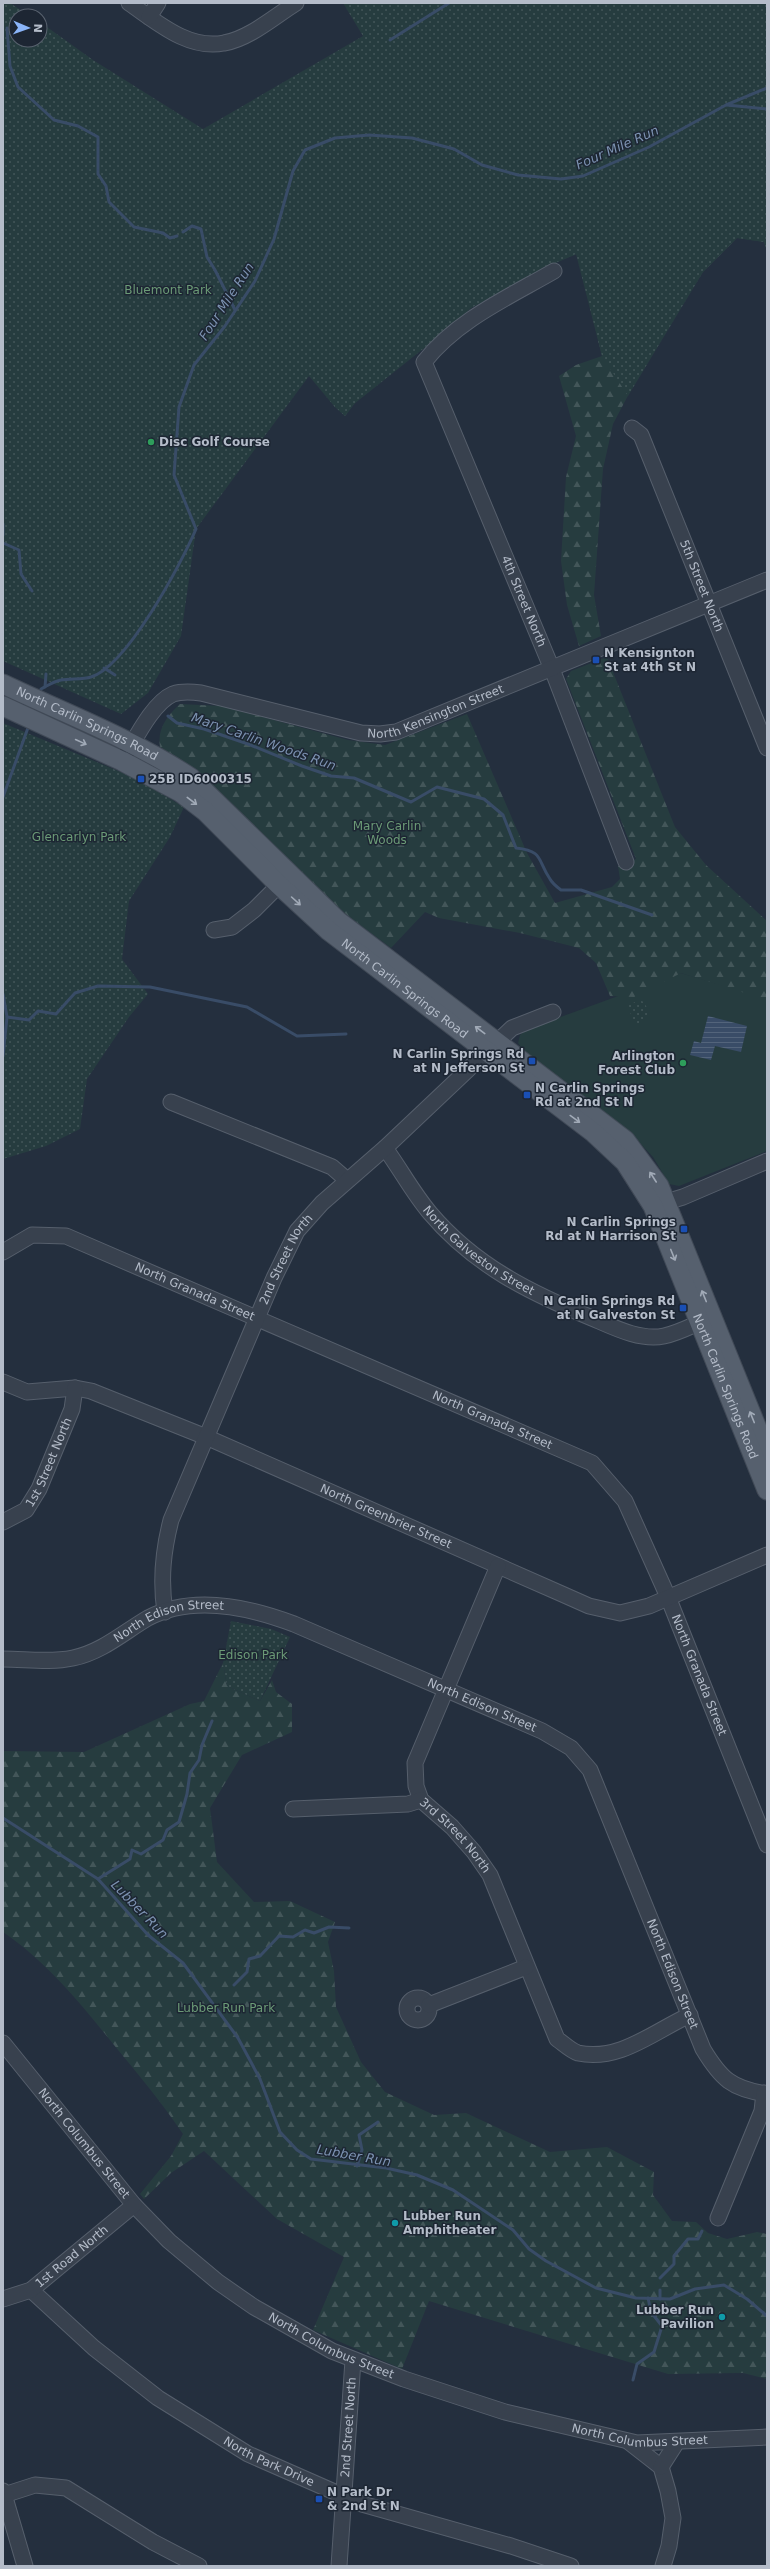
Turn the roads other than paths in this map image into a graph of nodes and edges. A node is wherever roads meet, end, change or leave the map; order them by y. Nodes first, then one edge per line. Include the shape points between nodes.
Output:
1 (129, 3) edge
2 (158, 3) edge
3 (296, 3) edge
4 (149, 17) junction
5 (554, 271) dead end
6 (632, 428) dead end
7 (767, 580) edge
8 (709, 605) junction
9 (552, 669) junction
10 (11, 688) edge
11 (8, 708) edge
12 (132, 744) junction
13 (767, 748) edge
14 (122, 761) junction
15 (626, 862) dead end
16 (284, 880) junction
17 (214, 930) dead end
18 (553, 1012) dead end
19 (493, 1048) junction
20 (171, 1102) dead end
21 (385, 1148) junction
22 (767, 1161) edge
23 (347, 1180) junction
24 (659, 1204) junction
25 (3, 1252) edge
26 (258, 1318) junction
27 (706, 1320) junction
28 (3, 1382) edge
29 (75, 1388) junction
30 (206, 1438) junction
31 (767, 1453) edge
32 (767, 1490) edge
33 (3, 1522) edge
34 (767, 1555) edge
35 (498, 1566) junction
36 (668, 1597) junction
37 (165, 1612) junction
38 (3, 1658) edge
39 (446, 1689) junction
40 (421, 1800) junction
41 (293, 1809) dead end
42 (767, 1845) edge
43 (526, 1967) junction
44 (429, 2005) dead end
45 (690, 2015) junction
46 (3, 2043) edge
47 (766, 2094) edge
48 (134, 2205) junction
49 (718, 2218) dead end
50 (31, 2290) junction
51 (3, 2299) edge
52 (353, 2360) junction
53 (767, 2437) edge
54 (629, 2442) junction
55 (677, 2442) junction
56 (661, 2467) junction
57 (4, 2493) edge
58 (343, 2495) junction
59 (25, 2566) edge
60 (199, 2566) edge
61 (339, 2566) edge
62 (571, 2566) edge
63 (663, 2566) edge

1 - 4 street
2 - 4 street
3 - 4 street via 246,34 225,43 196,43
5 - 9 street, 4th Street North via 476,316 437,346 424,362
6 - 8 street, 5th Street North via 642,435
7 - 8 street, North Kensington Street
8 - 9 street, North Kensington Street
8 - 13 street, 5th Street North
9 - 12 street, North Kensington Street via 396,732 380,734 361,733 201,693 174,694 149,718
9 - 15 street, 4th Street North
10 - 12 main road, North Carlin Springs Road
11 -> 14 main road, North Carlin Springs Road
12 - 14 street, North Kensington Street
12 - 16 main road, North Carlin Springs Road via 191,778 216,800
14 -> 16 main road, North Carlin Springs Road via 180,792
16 - 17 street via 254,910 232,927
16 - 19 main road, North Carlin Springs Road via 329,931
18 - 19 street, 2nd Street North via 512,1028
19 - 21 street, 2nd Street North
19 - 24 main road, North Carlin Springs Road via 614,1150
20 - 23 street via 332,1167
21 - 23 street, 2nd Street North
21 - 27 street, North Galveston Street via 411,1189 452,1235 486,1266 548,1300 634,1335 664,1337
22 - 24 street
23 - 26 street, 2nd Street North via 297,1231
24 - 27 main road, North Carlin Springs Road
25 - 26 street, North Granada Street via 32,1235 66,1236
26 - 30 street, 2nd Street North
26 - 36 street, North Granada Street via 414,1388 592,1463 625,1501
31 -> 27 main road, North Carlin Springs Road
27 - 32 main road, North Carlin Springs Road
28 - 29 street, North Greenbrier Street via 27,1392
29 - 30 street, North Greenbrier Street via 91,1391
29 - 33 street, 1st Street North via 72,1409 39,1489 26,1510
30 - 35 street, North Greenbrier Street
30 - 37 street, 2nd Street North via 171,1520 163,1553 162,1590
34 - 36 street, North Greenbrier Street
35 - 36 street, North Greenbrier Street via 589,1606 620,1613 649,1606
35 - 39 street, 3rd Street North
36 - 42 street, North Granada Street
37 - 38 street, North Edison Street via 150,1618 106,1645 74,1658 39,1661
37 - 39 street, North Edison Street via 183,1607 218,1604 259,1612 294,1624
39 - 40 street, 3rd Street North via 415,1763 416,1786
39 - 45 street, North Edison Street via 542,1731 571,1748 590,1770
40 - 41 street via 408,1804
40 - 43 street, 3rd Street North via 452,1827 490,1875
43 - 44 street
43 - 45 street, 3rd Street North via 557,2039 577,2052 608,2055 635,2045
45 - 47 street, North Edison Street via 703,2049 716,2071 735,2086
46 - 48 street, North Columbus Street
47 - 49 street via 762,2111
48 - 50 street, 1st Road North
48 - 52 street, North Columbus Street via 169,2241 218,2282 254,2307
50 - 51 street, 1st Road North
50 - 58 street, North Park Drive via 94,2348 158,2398 248,2454
52 - 54 street, North Columbus Street via 505,2412
52 - 58 street, 2nd Street North
53 - 55 street, North Columbus Street
54 - 55 street, North Columbus Street
54 - 56 street
55 - 56 street
56 - 63 street via 673,2518
57 - 59 street
57 - 60 street via 36,2485 66,2488 153,2542
58 - 61 street, 2nd Street North
58 - 62 street, North Park Drive via 362,2504 511,2546

